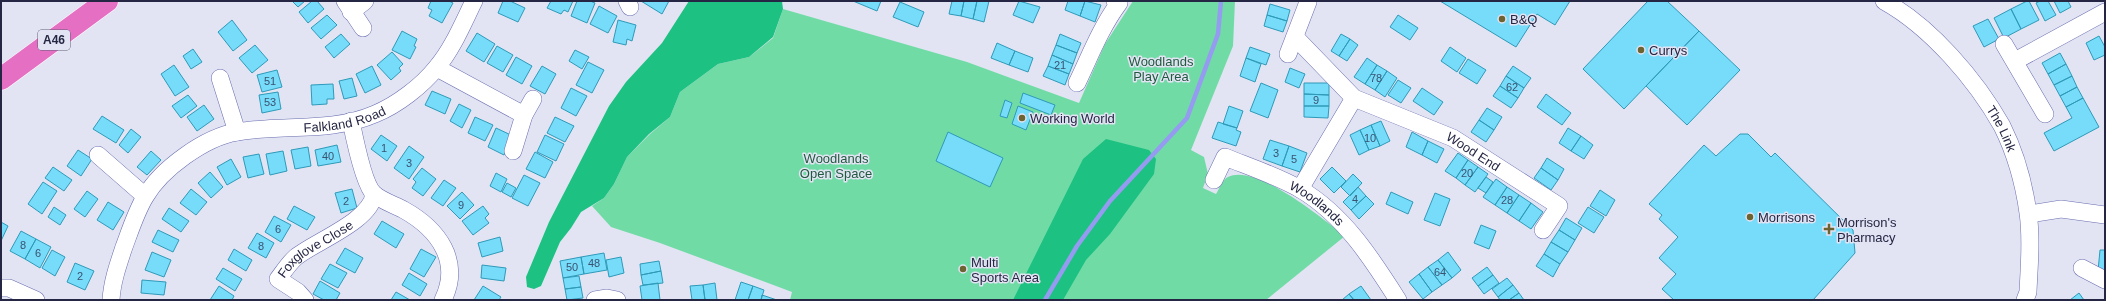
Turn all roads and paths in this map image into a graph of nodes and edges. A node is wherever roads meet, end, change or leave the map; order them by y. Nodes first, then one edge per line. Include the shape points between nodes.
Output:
1 (107, 1) edge
2 (365, 1) edge
3 (474, 1) edge
4 (1884, 1) edge
5 (1119, 2) edge
6 (1308, 2) dead end
7 (348, 6) edge
8 (2105, 12) edge
9 (363, 28) dead end
10 (1295, 37) junction
11 (2004, 44) dead end
12 (1288, 54) dead end
13 (2015, 61) junction
14 (437, 68) junction
15 (220, 78) dead end
16 (1, 79) edge
17 (1077, 83) dead end
18 (1354, 98) junction
19 (533, 99) dead end
20 (2045, 114) dead end
21 (524, 115) junction
22 (351, 121) junction
23 (237, 132) junction
24 (513, 151) dead end
25 (98, 156) dead end
26 (1214, 180) dead end
27 (1300, 189) junction
28 (374, 194) junction
29 (145, 196) junction
30 (2029, 214) junction
31 (2105, 215) edge
32 (1543, 230) dead end
33 (2082, 268) dead end
34 (2105, 280) edge
35 (1, 288) edge
36 (36, 300) edge
37 (111, 300) edge
38 (305, 300) edge
39 (442, 300) edge
40 (595, 300) edge
41 (617, 300) edge
42 (1398, 300) edge
43 (2025, 300) edge

1 - 16 highway, A46
2 - 7 street
3 - 14 street, Falkland Road via 454,42
4 - 30 street, The Link via 1936,41 1981,92 2008,142 2019,172
5 - 17 street via 1110,15
6 - 10 street
7 - 9 street
8 - 13 street
10 - 12 street
10 - 18 street, Wood End
11 - 13 street
13 - 20 street
14 - 21 street
14 - 22 street, Falkland Road via 408,95 375,114
15 - 23 street
18 - 27 street
18 - 32 street, Wood End via 1453,138 1559,206
19 - 21 street
21 - 24 street
22 - 23 street, Falkland Road via 309,128
22 - 28 street via 365,174
23 - 29 street, Falkland Road via 217,137 198,146 182,158
25 - 29 street
26 - 27 street, Woodlands via 1225,157
27 - 42 street, Woodlands via 1325,207 1356,238
28 - 38 street, Foxglove Close via 370,206 341,230 296,257 278,278
28 - 39 street via 405,210 424,223 439,238 444,247 450,276
29 - 37 street, Falkland Road via 120,259
30 - 31 street via 2061,209
30 - 43 street, The Link via 2028,286
33 - 34 street
35 - 36 street via 9,288
40 - 41 street

